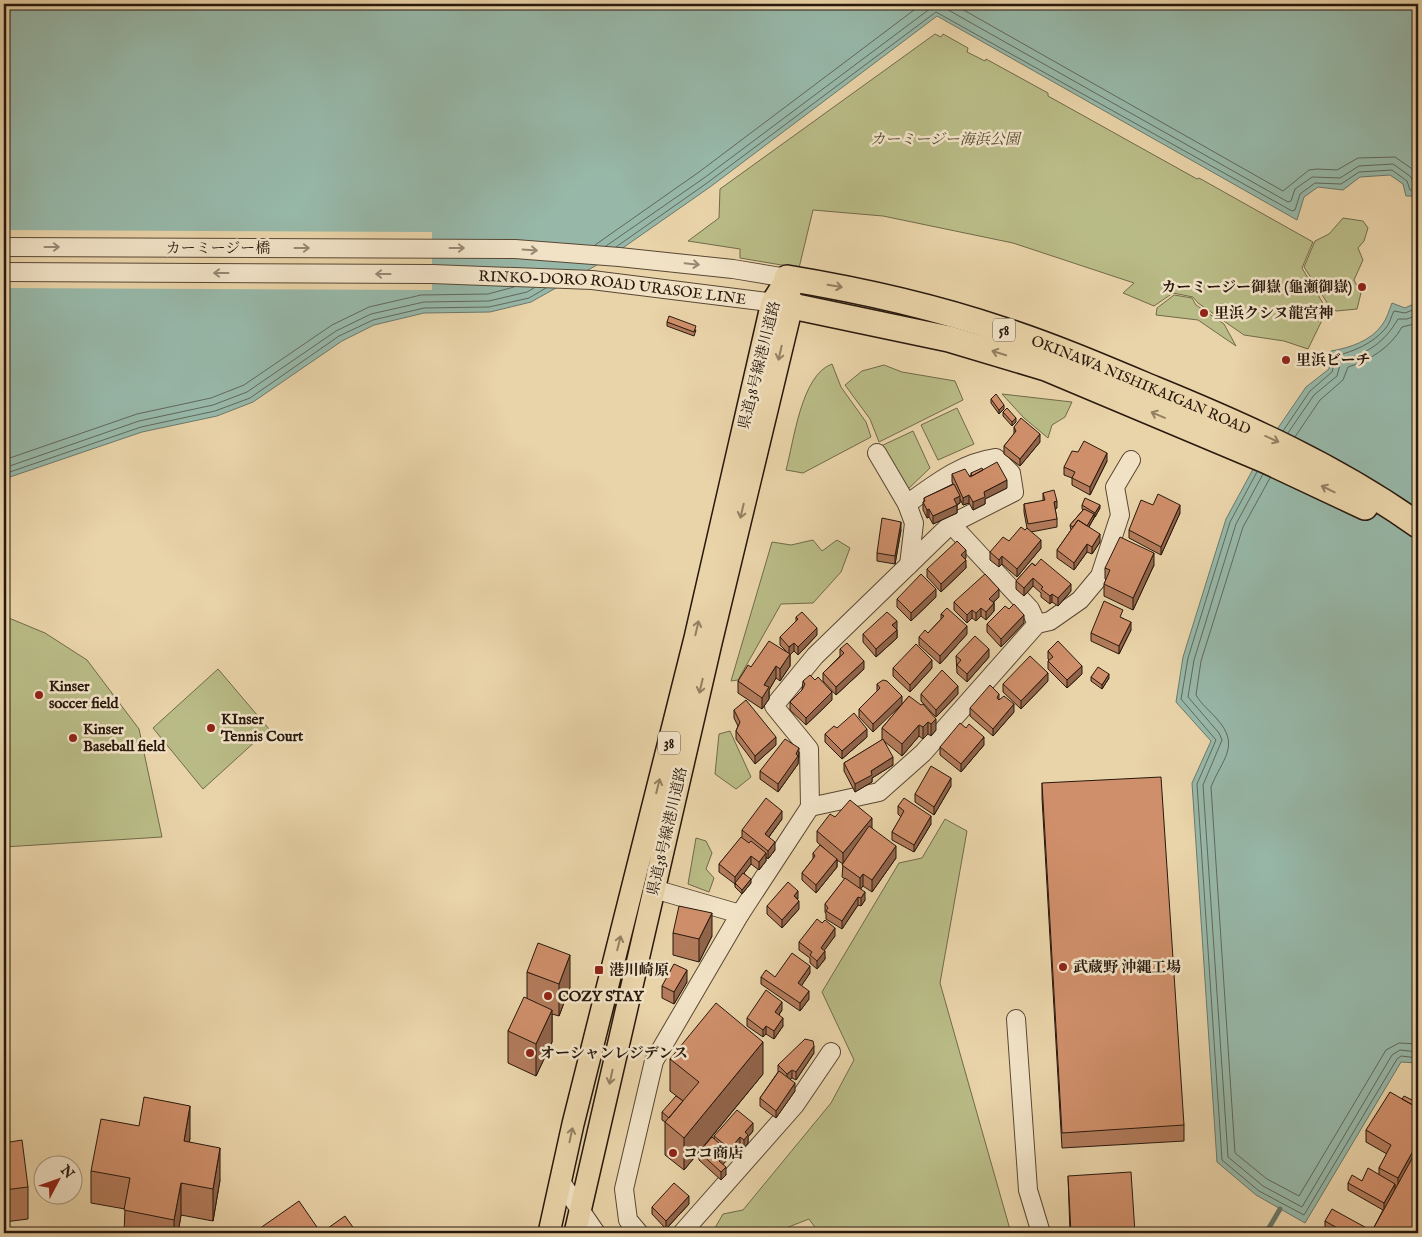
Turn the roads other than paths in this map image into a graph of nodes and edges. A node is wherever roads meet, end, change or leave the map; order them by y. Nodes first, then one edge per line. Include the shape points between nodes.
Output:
1 (4, 247) edge
2 (432, 248) joint
3 (4, 272) edge
4 (432, 274) joint
5 (787, 278) junction
6 (782, 304) junction
7 (1207, 423) junction
8 (877, 453) dead end
9 (1131, 460) dead end
10 (907, 504) junction
11 (951, 524) junction
12 (1418, 525) edge
13 (1418, 535) edge
14 (909, 565) junction
15 (1037, 624) junction
16 (810, 807) junction
17 (654, 889) junction
18 (740, 914) junction
19 (1016, 1019) dead end
20 (831, 1052) dead end
21 (561, 1182) junction
22 (582, 1211) junction
23 (550, 1233) edge
24 (575, 1233) edge
25 (596, 1233) edge
26 (638, 1233) edge
27 (682, 1233) edge
28 (1041, 1233) edge

1 -> 2 street, カーミージー橋
2 -> 5 street, RINKO-DORO ROAD URASOE LINE via 515,249 619,256
4 -> 3 street, カーミージー橋
4 - 6 street, RINKO-DORO ROAD URASOE LINE via 592,280
5 - 6 main road, 県道38号線港川道路 / 38
5 -> 7 highway, OKINAWA NISHIKAIGAN ROAD / 58 via 859,290 1003,330 1055,348
7 -> 6 highway, OKINAWA NISHIKAIGAN ROAD / 58 via 949,339
6 -> 17 main road, 県道38号線港川道路 / 38
21 -> 6 main road, 県道38号線港川道路 / 38 via 695,638
7 -> 12 highway, OKINAWA NISHIKAIGAN ROAD / 58 via 1284,444 1369,492
13 -> 7 highway, OKINAWA NISHIKAIGAN ROAD / 58 via 1309,480
8 - 10 street
9 - 15 street via 1115,487 1120,515 1100,576 1080,600 1050,621
10 - 11 street via 948,474 977,461 996,458 1011,472 1014,492
10 - 14 street via 914,524
11 - 14 street
11 - 15 street via 1030,609
14 - 16 street via 815,656 774,706 810,749
15 - 16 street via 924,753 879,792
16 - 18 street
17 - 18 street
17 -> 22 main road, 県道38号線港川道路 / 38
18 - 26 street via 654,1061 624,1189 628,1220
19 - 28 street via 1028,1190
20 - 27 street via 795,1105
21 - 22 street
21 - 23 main road, 県道38号線港川道路 / 38
22 - 24 main road, 県道38号線港川道路 / 38
22 - 25 street

